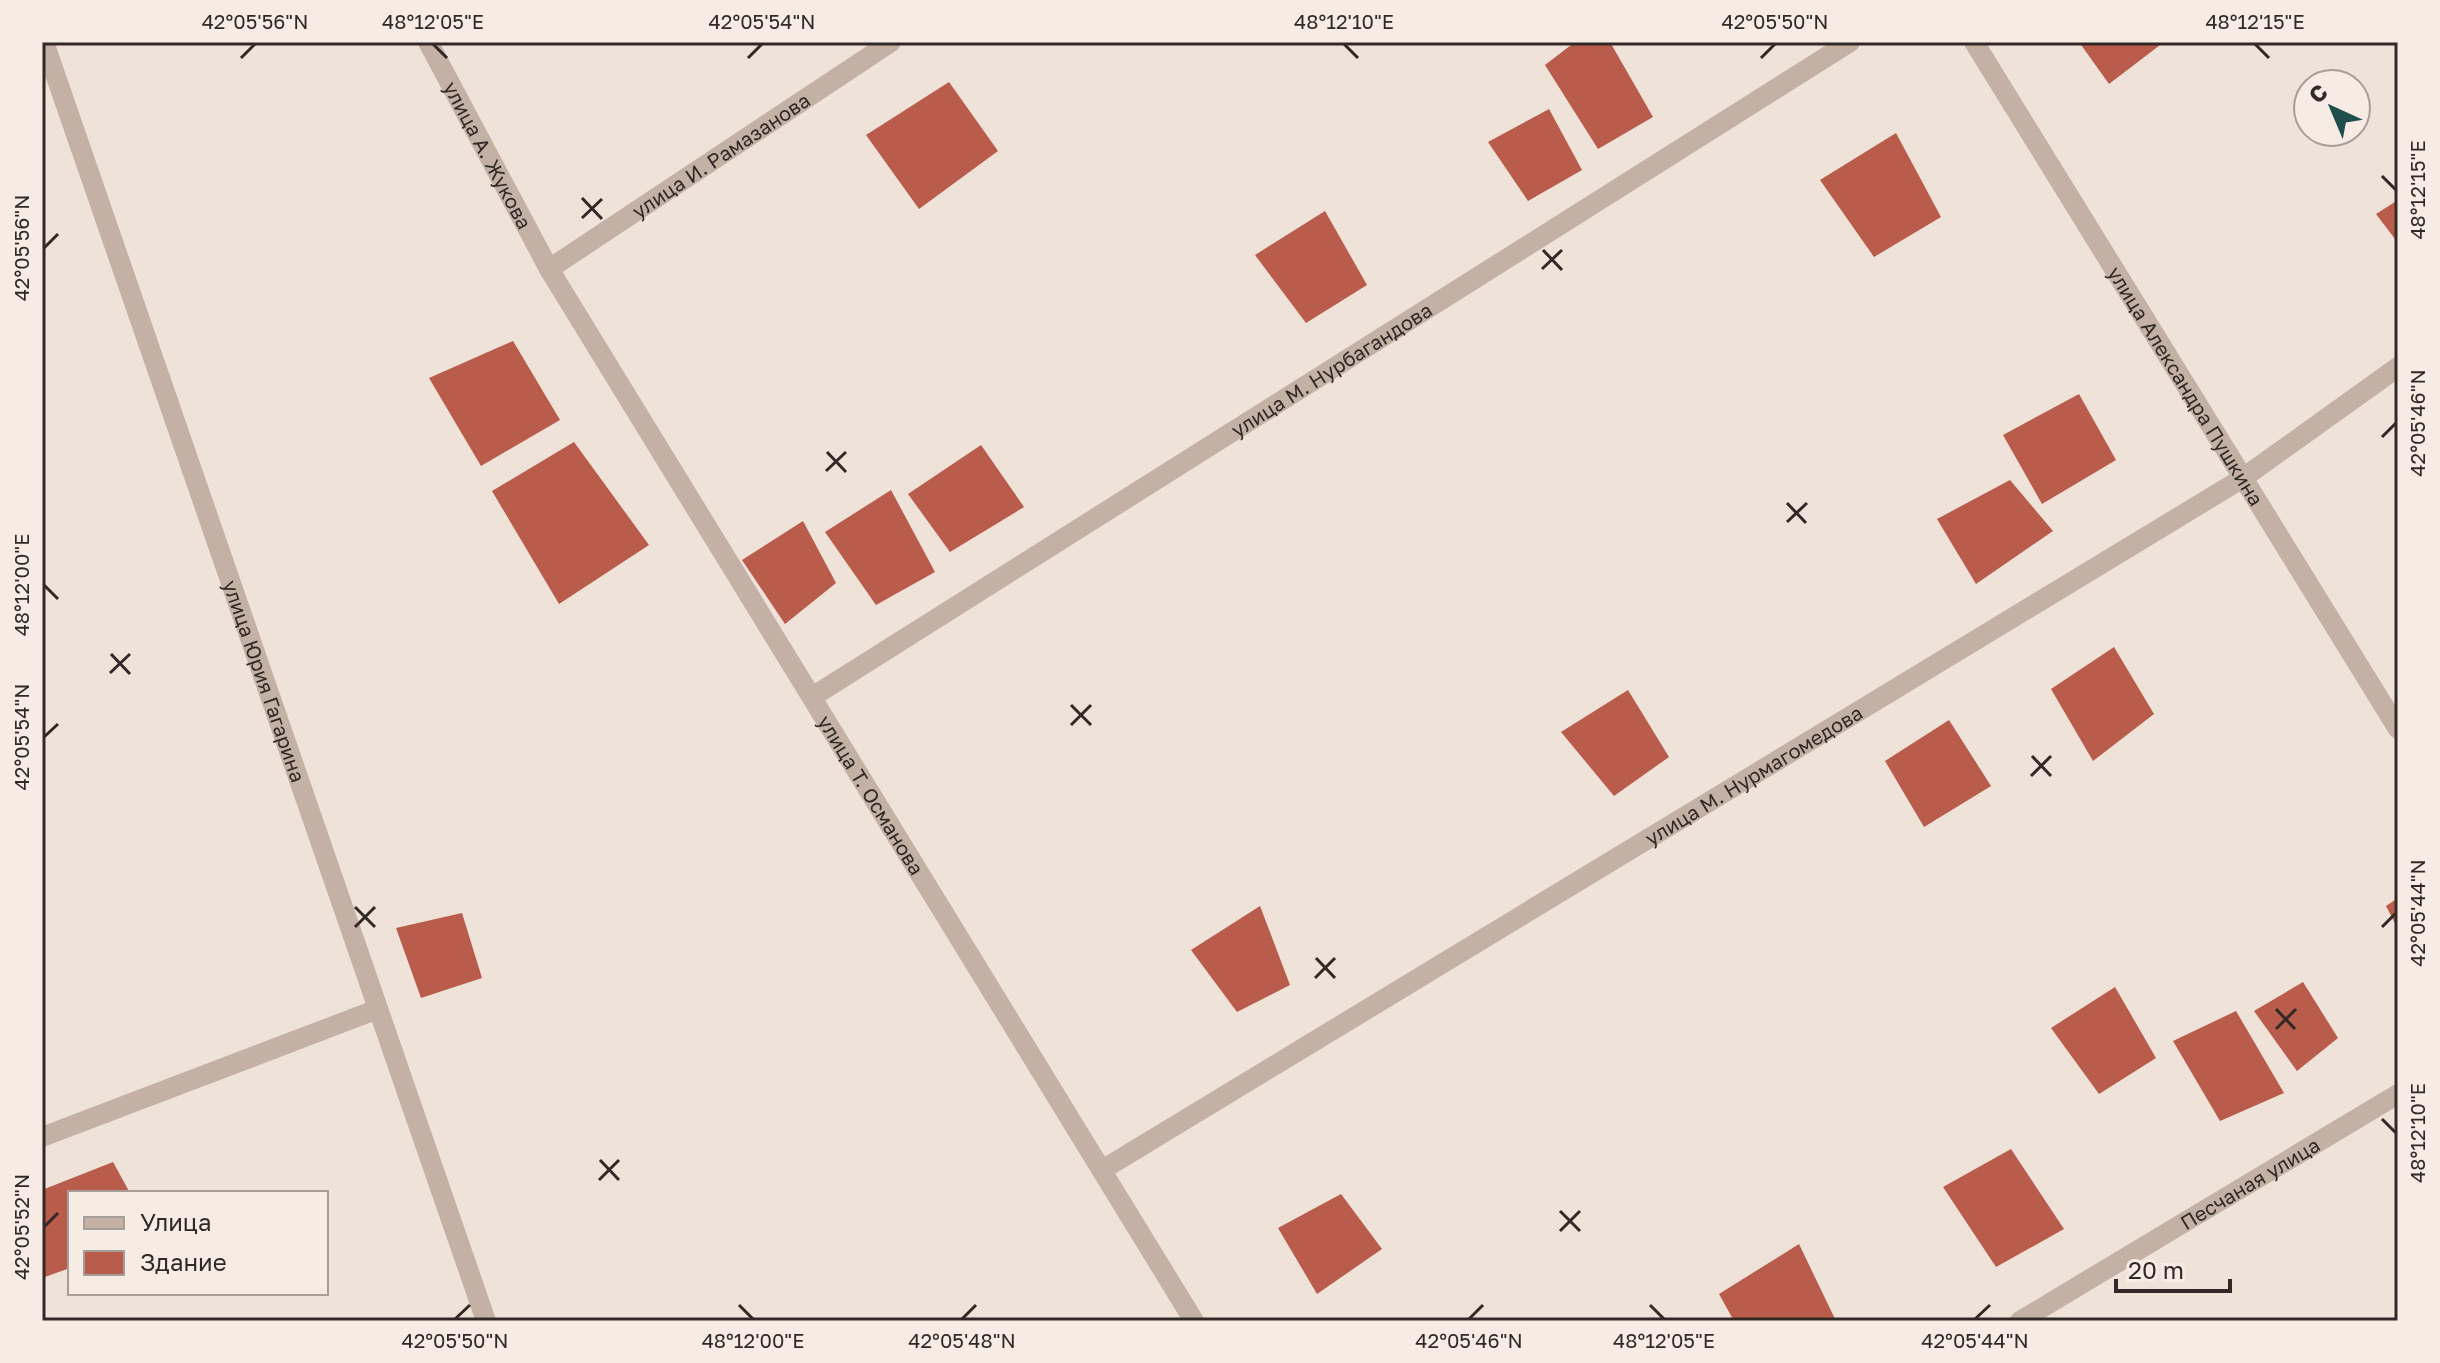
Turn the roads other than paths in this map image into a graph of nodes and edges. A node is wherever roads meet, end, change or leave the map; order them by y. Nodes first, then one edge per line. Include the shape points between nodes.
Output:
1 (44, 42) edge
2 (428, 42) edge
3 (891, 42) edge
4 (1850, 42) edge
5 (1974, 42) edge
6 (549, 269) junction
7 (2398, 367) edge
8 (2243, 478) junction
9 (812, 697) junction
10 (2398, 729) edge
11 (378, 1009) junction
12 (2398, 1094) edge
13 (42, 1137) edge
14 (1102, 1170) junction
15 (486, 1321) edge
16 (1194, 1321) edge
17 (2020, 1321) edge

1 - 11 street, улица Юрия Гагарина
2 - 6 street, улица А. Жукова
3 - 6 street, улица И. Рамазанова
4 - 9 street, улица М. Нурбагандова
5 - 8 street, улица Александра Пушкина
6 - 9 street, улица Т. Османова
7 - 8 street, улица М. Нурмагомедова
8 - 10 street, улица Александра Пушкина
8 - 14 street, улица М. Нурмагомедова
9 - 14 street, улица Т. Османова
11 - 13 street
11 - 15 street, улица Юрия Гагарина
12 - 17 street, Песчаная улица
14 - 16 street, улица Т. Османова

